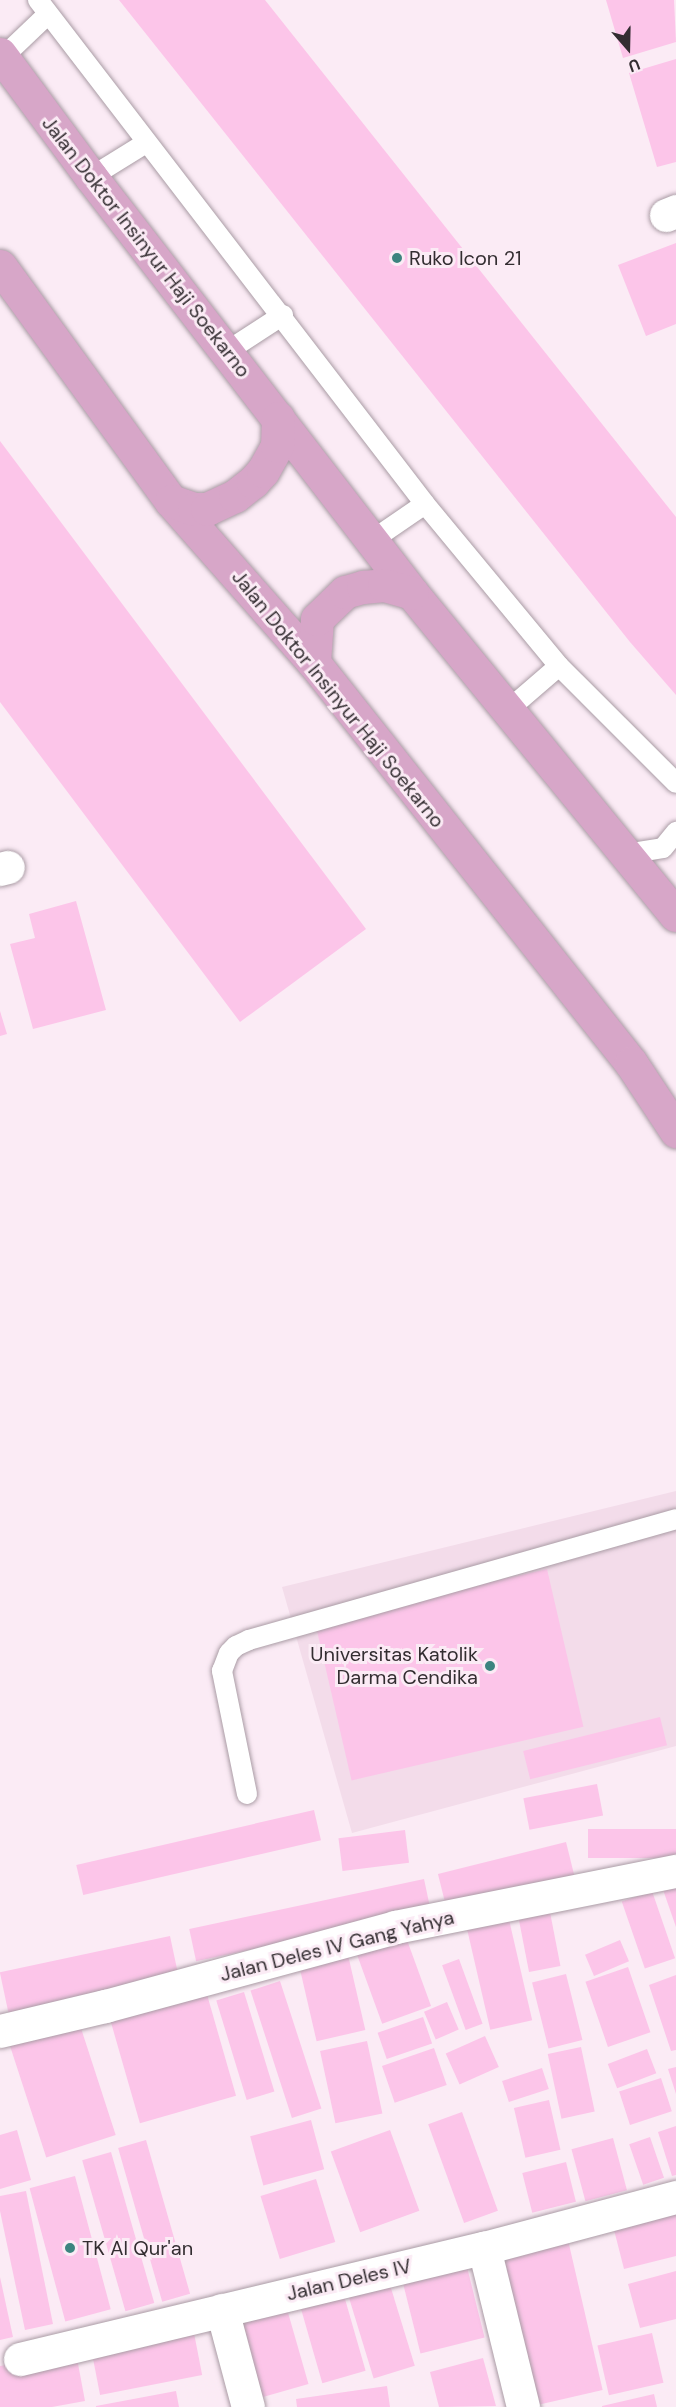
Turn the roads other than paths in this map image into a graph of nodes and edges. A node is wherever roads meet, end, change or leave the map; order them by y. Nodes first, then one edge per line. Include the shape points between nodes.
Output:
1 (43, 7) edge
2 (1, 55) edge
3 (146, 143) junction
4 (91, 177) junction
5 (0, 266) edge
6 (283, 315) junction
7 (226, 352) junction
8 (278, 418) junction
9 (171, 501) junction
10 (425, 504) junction
11 (371, 541) junction
12 (412, 593) junction
13 (314, 663) junction
14 (559, 666) junction
15 (508, 710) junction
16 (676, 783) edge
17 (676, 832) edge
18 (626, 854) junction
19 (676, 915) edge
20 (676, 1131) edge
21 (676, 1519) edge
22 (247, 1794) dead end
23 (676, 1871) edge
24 (0, 2031) edge
25 (676, 2197) edge
26 (484, 2248) junction
27 (222, 2310) junction
28 (20, 2359) dead end
29 (249, 2407) edge
30 (523, 2407) edge

1 - 2 lane
1 - 3 lane
2 - 4 main road, Jalan Doktor Insinyur Haji Soekarno
3 - 4 lane
3 - 6 lane
4 - 7 main road, Jalan Doktor Insinyur Haji Soekarno
5 - 9 main road, Jalan Doktor Insinyur Haji Soekarno
6 - 7 lane
6 - 10 lane
7 - 8 main road, Jalan Doktor Insinyur Haji Soekarno
8 - 9 main road via 277,446 272,458 253,482 235,496 207,509
8 - 11 main road, Jalan Doktor Insinyur Haji Soekarno
9 - 13 main road, Jalan Doktor Insinyur Haji Soekarno
10 - 11 lane
10 - 14 lane
11 - 12 main road, Jalan Doktor Insinyur Haji Soekarno
12 - 13 main road via 384,585 345,592 317,619
12 - 15 main road, Jalan Doktor Insinyur Haji Soekarno
13 - 20 main road, Jalan Doktor Insinyur Haji Soekarno via 631,1063
14 - 15 lane
14 - 16 lane
15 - 18 main road, Jalan Doktor Insinyur Haji Soekarno
17 - 18 lane via 663,848
18 - 19 main road, Jalan Doktor Insinyur Haji Soekarno
21 - 22 lane via 236,1646 222,1671
23 - 24 street, Jalan Deles IV Gang Yahya via 395,1927
25 - 26 street, Jalan Deles IV
26 - 27 street, Jalan Deles IV
26 - 30 street
27 - 28 street, Jalan Deles IV
27 - 29 street

